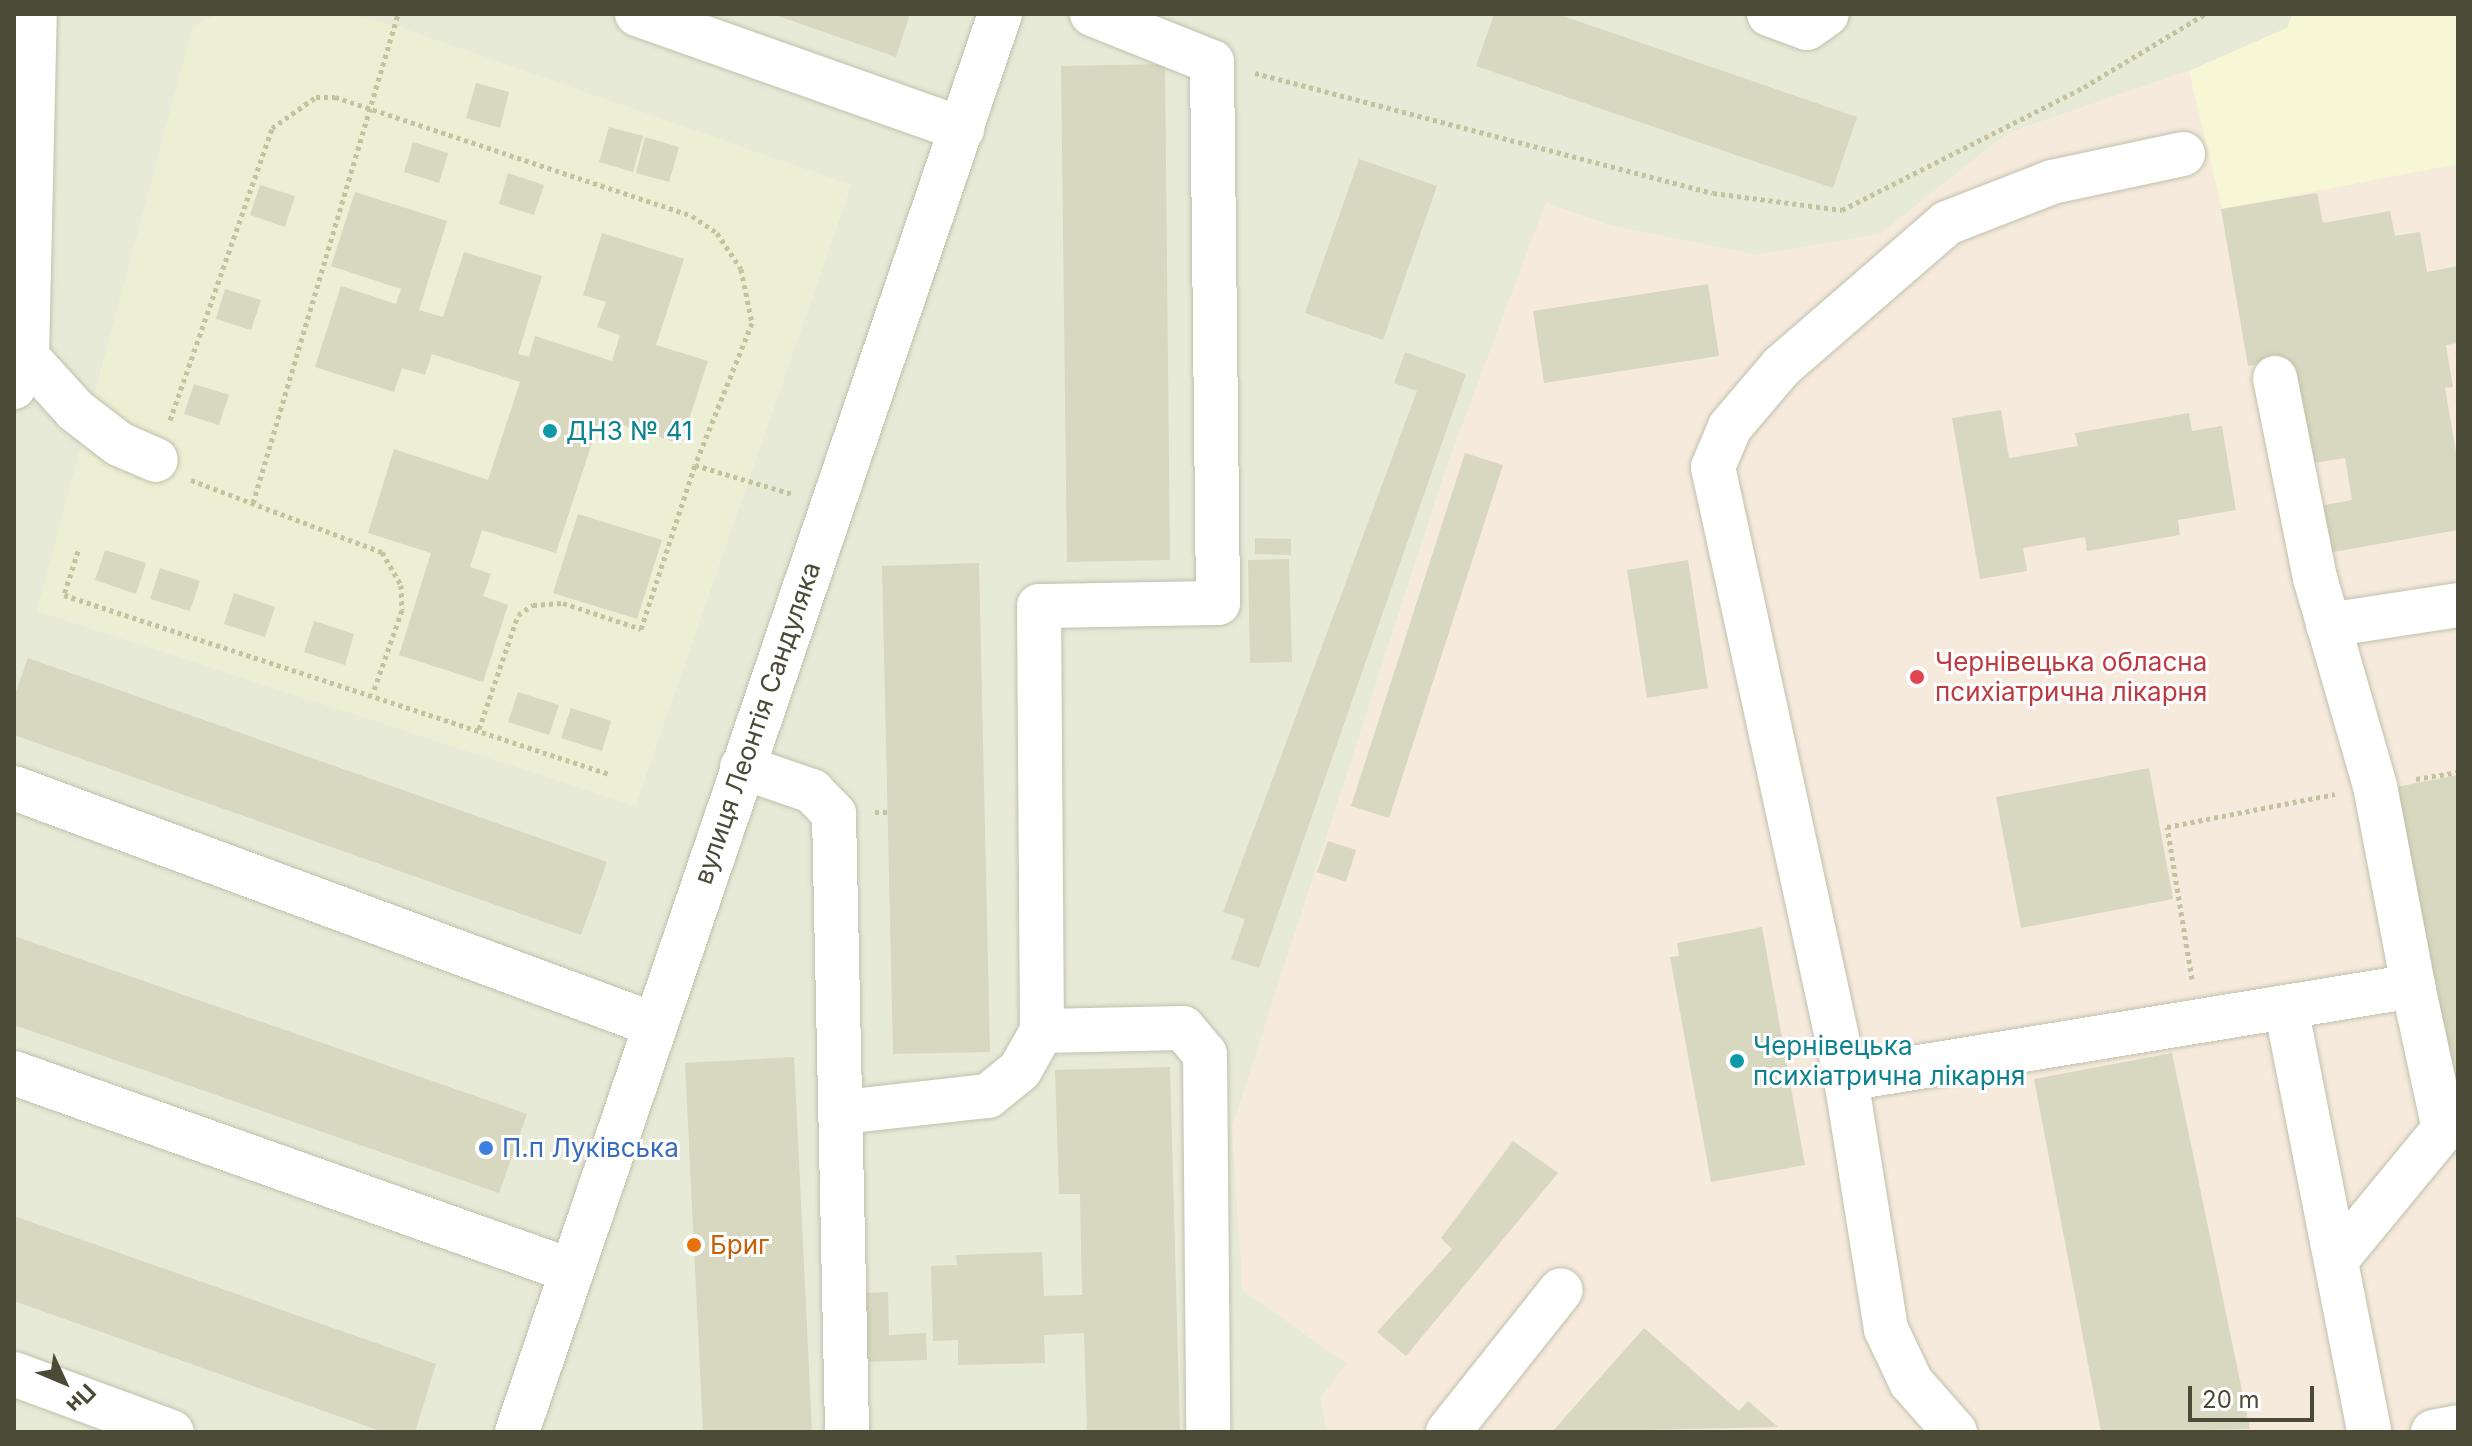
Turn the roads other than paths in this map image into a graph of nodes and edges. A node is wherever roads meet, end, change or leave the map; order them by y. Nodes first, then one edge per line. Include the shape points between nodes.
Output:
1 (35, 14) edge
2 (637, 14) edge
3 (1000, 14) edge
4 (1092, 14) edge
5 (1769, 14) edge
6 (1827, 14) edge
7 (962, 129) junction
8 (2183, 154) dead end
9 (20, 372) edge
10 (2275, 378) dead end
11 (156, 460) road end
12 (2458, 605) edge
13 (2328, 625) junction
14 (742, 767) junction
15 (14, 788) edge
16 (2413, 986) junction
17 (2286, 1007) junction
18 (655, 1025) junction
19 (1042, 1031) junction
20 (14, 1073) edge
21 (1846, 1079) junction
22 (843, 1112) junction
23 (2451, 1128) edge
24 (2336, 1260) junction
25 (572, 1271) junction
26 (1561, 1290) dead end
27 (14, 1374) edge
28 (2458, 1427) edge
29 (172, 1432) edge
30 (517, 1432) edge
31 (847, 1432) edge
32 (1208, 1432) edge
33 (1448, 1432) edge
34 (1955, 1432) edge
35 (2369, 1432) edge
36 (2433, 1432) edge

1 - 9 street
2 - 7 street
3 - 7 street, вулиця Леонтія Сандуляка
4 - 19 street via 1212,62 1218,603 1039,606
5 - 6 street via 1807,28
7 - 14 street, вулиця Леонтія Сандуляка
8 - 21 street via 2052,182 1947,223 1782,366 1730,427 1713,467
9 - 11 street via 119,444
10 - 13 street
12 - 13 street
13 - 16 street via 2375,786
14 - 18 street, вулиця Леонтія Сандуляка
14 - 22 street via 812,791 834,814
15 - 18 street
16 - 17 street
16 - 23 street
17 - 21 street
17 - 24 street
18 - 25 street, вулиця Леонтія Сандуляка
19 - 22 street via 1020,1070 988,1096
19 - 32 street via 1183,1028 1205,1054
20 - 25 street
21 - 34 street via 1886,1329 1911,1382
22 - 31 street
23 - 24 street
24 - 35 street
25 - 30 street, вулиця Леонтія Сандуляка
26 - 33 street
27 - 29 street
28 - 36 street

